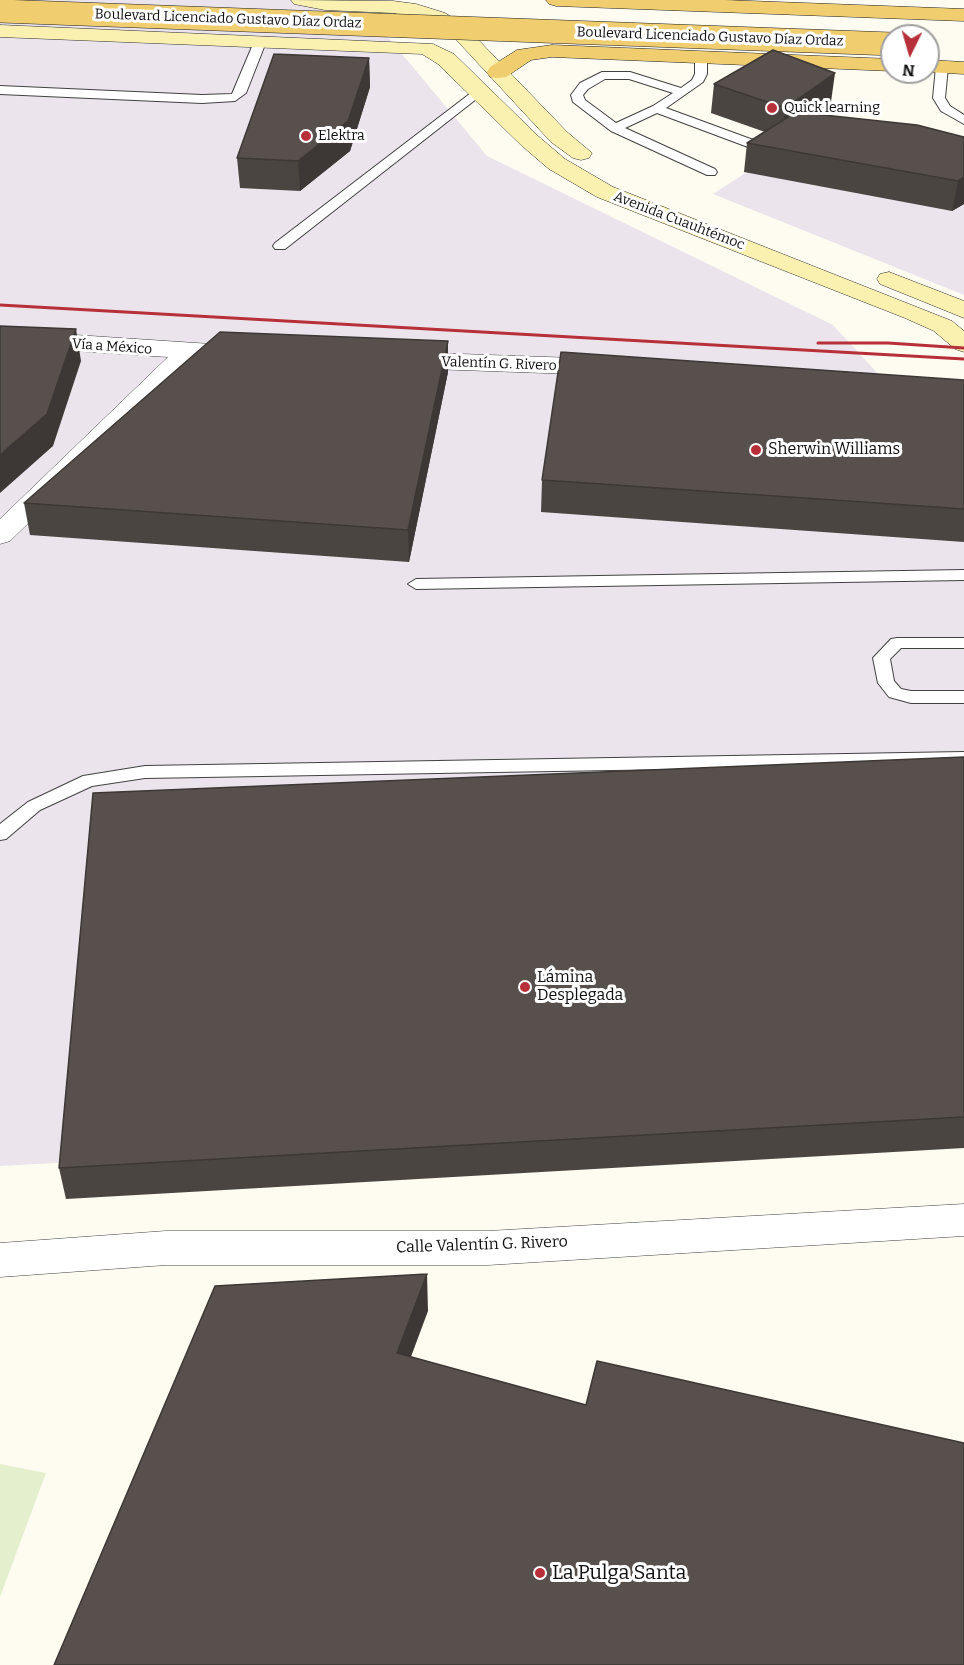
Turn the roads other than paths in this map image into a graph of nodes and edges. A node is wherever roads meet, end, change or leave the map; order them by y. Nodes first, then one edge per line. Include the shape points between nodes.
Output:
1 (301, 0) edge
2 (556, 0) edge
3 (728, 6) junction
4 (0, 10) edge
5 (964, 15) edge
6 (0, 31) edge
7 (260, 42) junction
8 (880, 44) edge
9 (479, 50) joint
10 (574, 52) junction
11 (701, 56) junction
12 (880, 64) edge
13 (940, 67) edge
14 (964, 68) edge
15 (498, 72) junction
16 (937, 84) edge
17 (0, 90) edge
18 (480, 90) junction
19 (682, 92) junction
20 (657, 109) junction
21 (964, 120) edge
22 (615, 128) junction
23 (752, 144) edge
24 (711, 172) dead end
25 (280, 246) dead end
26 (964, 310) edge
27 (0, 338) edge
28 (964, 344) edge
29 (188, 352) junction
30 (260, 355) edge
31 (379, 359) edge
32 (630, 368) edge
33 (0, 535) edge
34 (964, 575) edge
35 (416, 584) dead end
36 (964, 643) edge
37 (964, 697) edge
38 (964, 758) edge
39 (0, 834) edge
40 (964, 1220) edge
41 (0, 1260) edge

1 - 9 main road, Boulevard Licenciado Gustavo Díaz Ordaz via 416,10 457,29
2 - 3 main road, Boulevard Licenciado Gustavo Díaz Ordaz
3 - 5 main road, Boulevard Licenciado Gustavo Díaz Ordaz
3 - 10 main road via 565,12 552,22 549,33 562,49
4 - 8 main road, Boulevard Licenciado Gustavo Díaz Ordaz, bridge
6 - 7 main road
7 - 17 lane via 235,97
7 - 18 main road, Avenida Cuauhtémoc via 426,48 440,53
9 - 15 main road, Avenida Cuauhtémoc
10 - 11 main road
10 - 15 main road via 534,52
11 - 12 main road
11 - 19 lane via 702,74
13 - 14 main road
15 - 26 main road, Avenida Cuauhtémoc via 558,137 628,181
16 - 21 lane via 945,108
18 - 25 lane
18 - 28 main road, Avenida Cuauhtémoc via 557,164 605,192 914,313 943,326
19 - 20 lane
19 - 22 lane via 617,75 602,76 584,86 577,94 579,102
20 - 22 lane
20 - 23 lane
22 - 24 lane
27 - 29 street, Vía a México
29 - 30 street
29 - 33 street
31 - 32 street, Valentín G. Rivero
34 - 35 lane
36 - 37 lane via 897,643 881,658 886,683 895,693 910,697
38 - 39 lane via 145,772 89,780 34,806
40 - 41 street, Calle Valentín G. Rivero via 488,1248 166,1248

